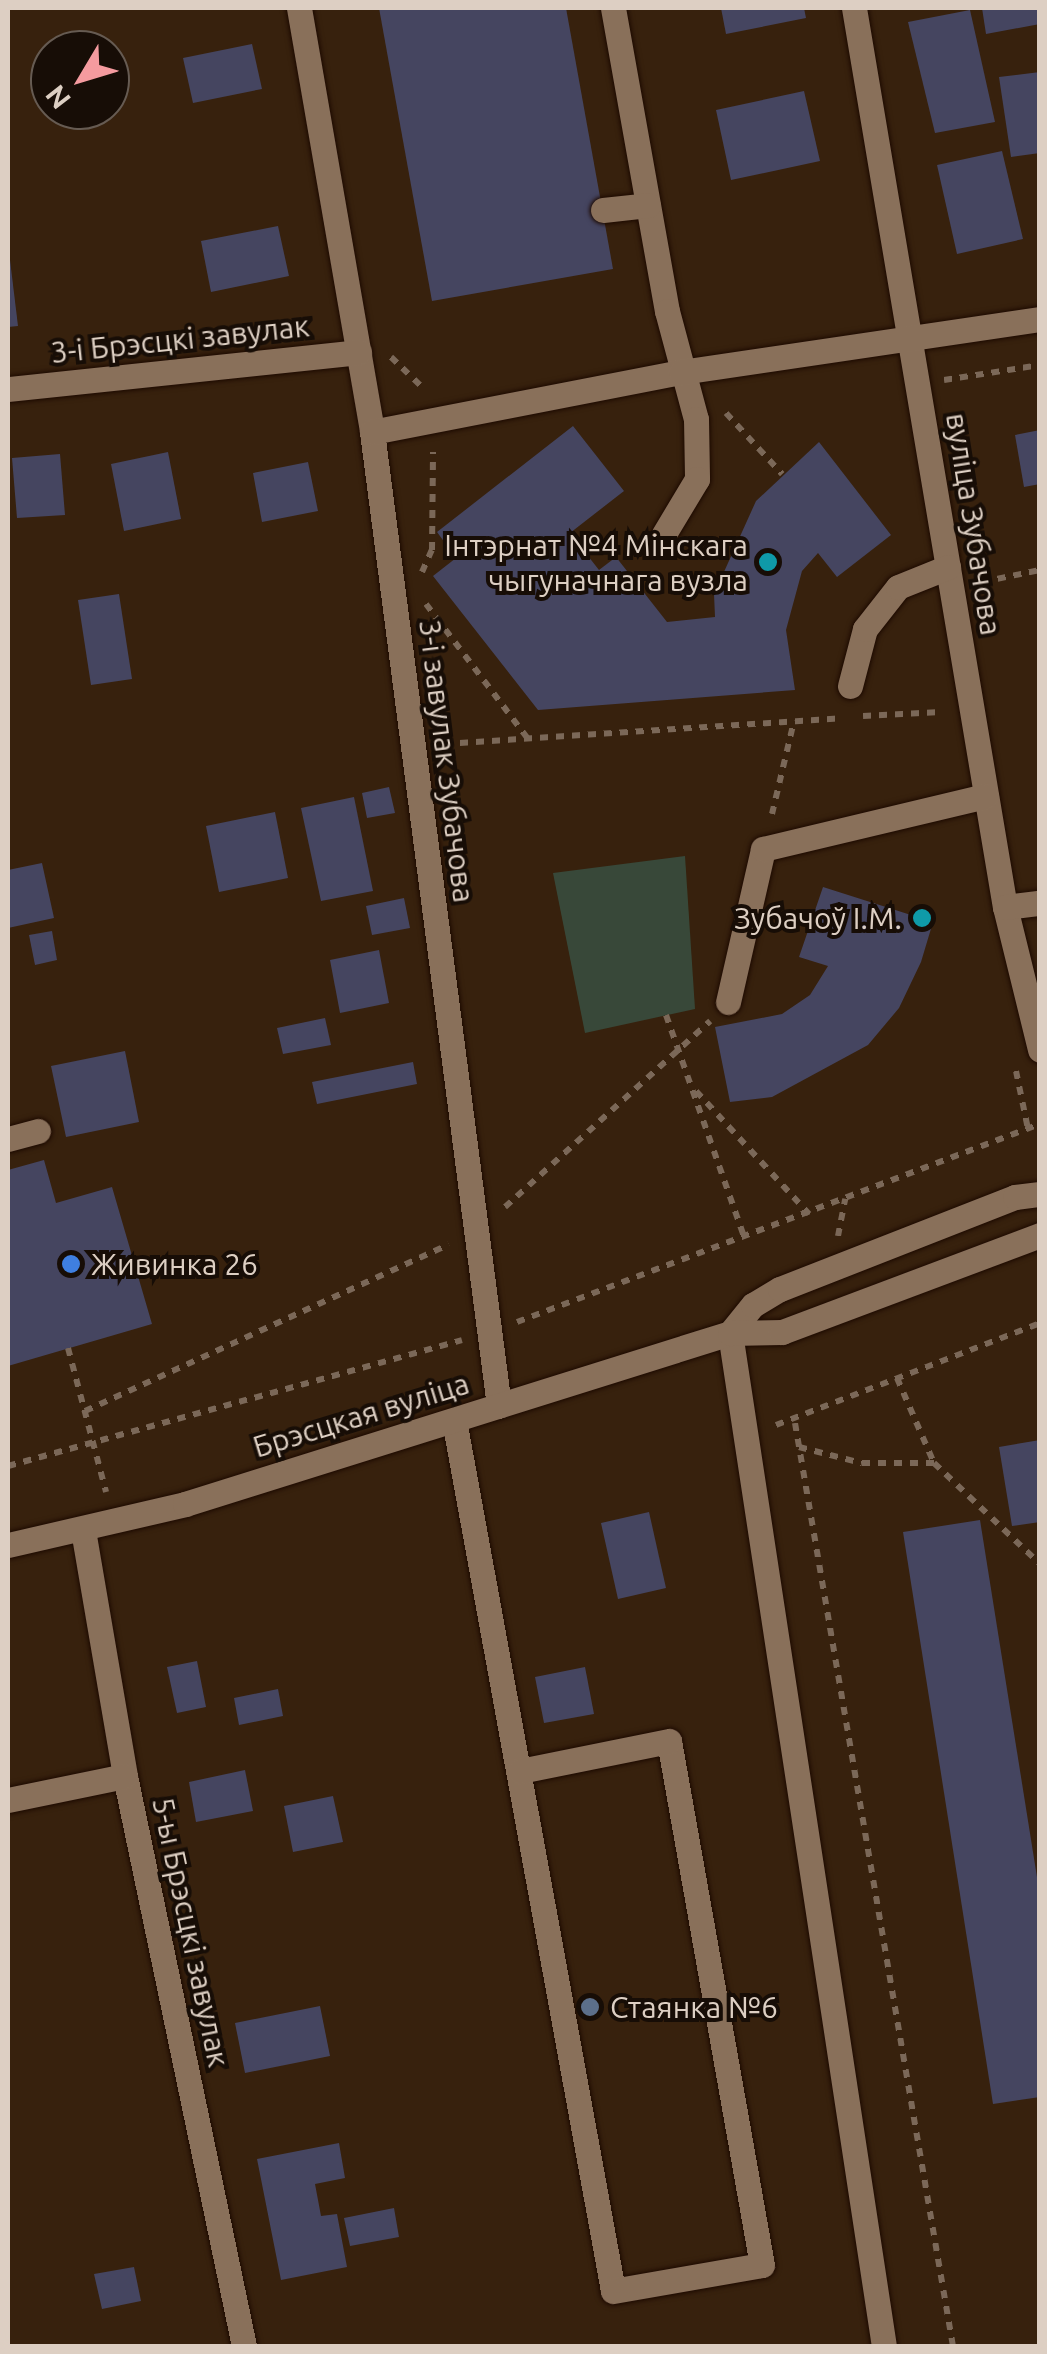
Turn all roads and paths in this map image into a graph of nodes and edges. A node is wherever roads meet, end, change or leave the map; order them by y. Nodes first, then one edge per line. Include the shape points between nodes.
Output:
1 (299, 8) edge
2 (613, 8) edge
3 (854, 8) edge
4 (648, 204) junction
5 (603, 210) dead end
6 (1040, 319) edge
7 (910, 342) junction
8 (359, 352) junction
9 (1040, 365) edge
10 (711, 368) junction
11 (682, 372) junction
12 (918, 384) junction
13 (8, 389) edge
14 (432, 418) junction
15 (372, 432) junction
16 (782, 474) dead end
17 (664, 534) dead end
18 (948, 568) junction
19 (850, 686) dead end
20 (972, 709) junction
21 (794, 721) junction
22 (528, 738) junction
23 (412, 746) junction
24 (986, 796) junction
25 (763, 849) junction
26 (1040, 904) edge
27 (1005, 908) junction
28 (728, 1002) joint
29 (666, 1016) dead end
30 (1040, 1050) edge
31 (680, 1055) junction
32 (692, 1086) junction
33 (1040, 1124) edge
34 (38, 1131) dead end
35 (8, 1139) edge
36 (1040, 1194) edge
37 (846, 1198) junction
38 (809, 1215) junction
39 (1040, 1235) edge
40 (744, 1236) junction
41 (836, 1247) dead end
42 (1040, 1323) edge
43 (490, 1332) junction
44 (730, 1333) junction
45 (68, 1348) dead end
46 (205, 1354) dead end
47 (897, 1378) junction
48 (499, 1406) junction
49 (85, 1411) junction
50 (454, 1420) junction
51 (795, 1423) junction
52 (746, 1429) junction
53 (94, 1442) junction
54 (799, 1447) junction
55 (934, 1462) junction
56 (8, 1466) edge
57 (83, 1530) junction
58 (8, 1545) edge
59 (1040, 1564) edge
60 (520, 1771) junction
61 (125, 1776) junction
62 (8, 1800) edge
63 (244, 2346) edge
64 (876, 2346) edge
65 (884, 2346) edge
66 (953, 2346) edge

1 - 8 street, 3-і завулак Зубачова
2 - 4 street
3 - 7 street, вуліца Зубачова
4 - 5 street
4 - 11 street
6 - 7 street
7 - 10 street
7 - 12 street, вуліца Зубачова
8 - 13 street, 3-і Брэсцкі завулак
8 - 15 street, 3-і завулак Зубачова
9 - 12 path
10 - 11 street
10 - 16 path via 725,412
11 - 14 street
11 - 17 street via 696,419 697,479
12 - 18 street, вуліца Зубачова
14 - 15 street
14 - 22 path via 432,550 414,588
15 - 23 street, 3-і завулак Зубачова
18 - 19 street via 898,587 865,629
18 - 20 street, вуліца Зубачова
20 - 21 path
20 - 24 street, вуліца Зубачова
21 - 22 path
21 - 25 path
22 - 23 path
23 - 43 street, 3-і завулак Зубачова
24 - 25 street
24 - 27 street, вуліца Зубачова
25 - 28 street
26 - 27 street
27 - 30 street, вуліца Зубачова
28 - 31 path
29 - 31 path
31 - 32 path
32 - 38 path
32 - 40 path
33 - 37 path
34 - 35 street
36 - 44 street, Брэсцкая вуліца via 1014,1197 780,1289 753,1304
37 - 38 path
37 - 41 path
38 - 40 path
39 - 44 street, Брэсцкая вуліца via 782,1332
40 - 43 path
42 - 47 path
43 - 48 street, 3-і завулак Зубачова
43 - 53 path
44 - 48 street, Брэсцкая вуліца
44 - 52 street
45 - 49 path
46 - 49 path
47 - 51 path
47 - 55 path
48 - 50 street, Брэсцкая вуліца
49 - 53 path
50 - 57 street, Брэсцкая вуліца
50 - 60 street
51 - 52 path
51 - 54 path
52 - 65 street
53 - 56 path
54 - 55 path via 862,1463
54 - 66 path
55 - 59 path
57 - 58 street, Брэсцкая вуліца
57 - 61 street, 5-ы Брэсцкі завулак
60 - 60 street via 613,2291 762,2265 669,1741
61 - 62 street
61 - 63 street, 5-ы Брэсцкі завулак
64 - 65 street

